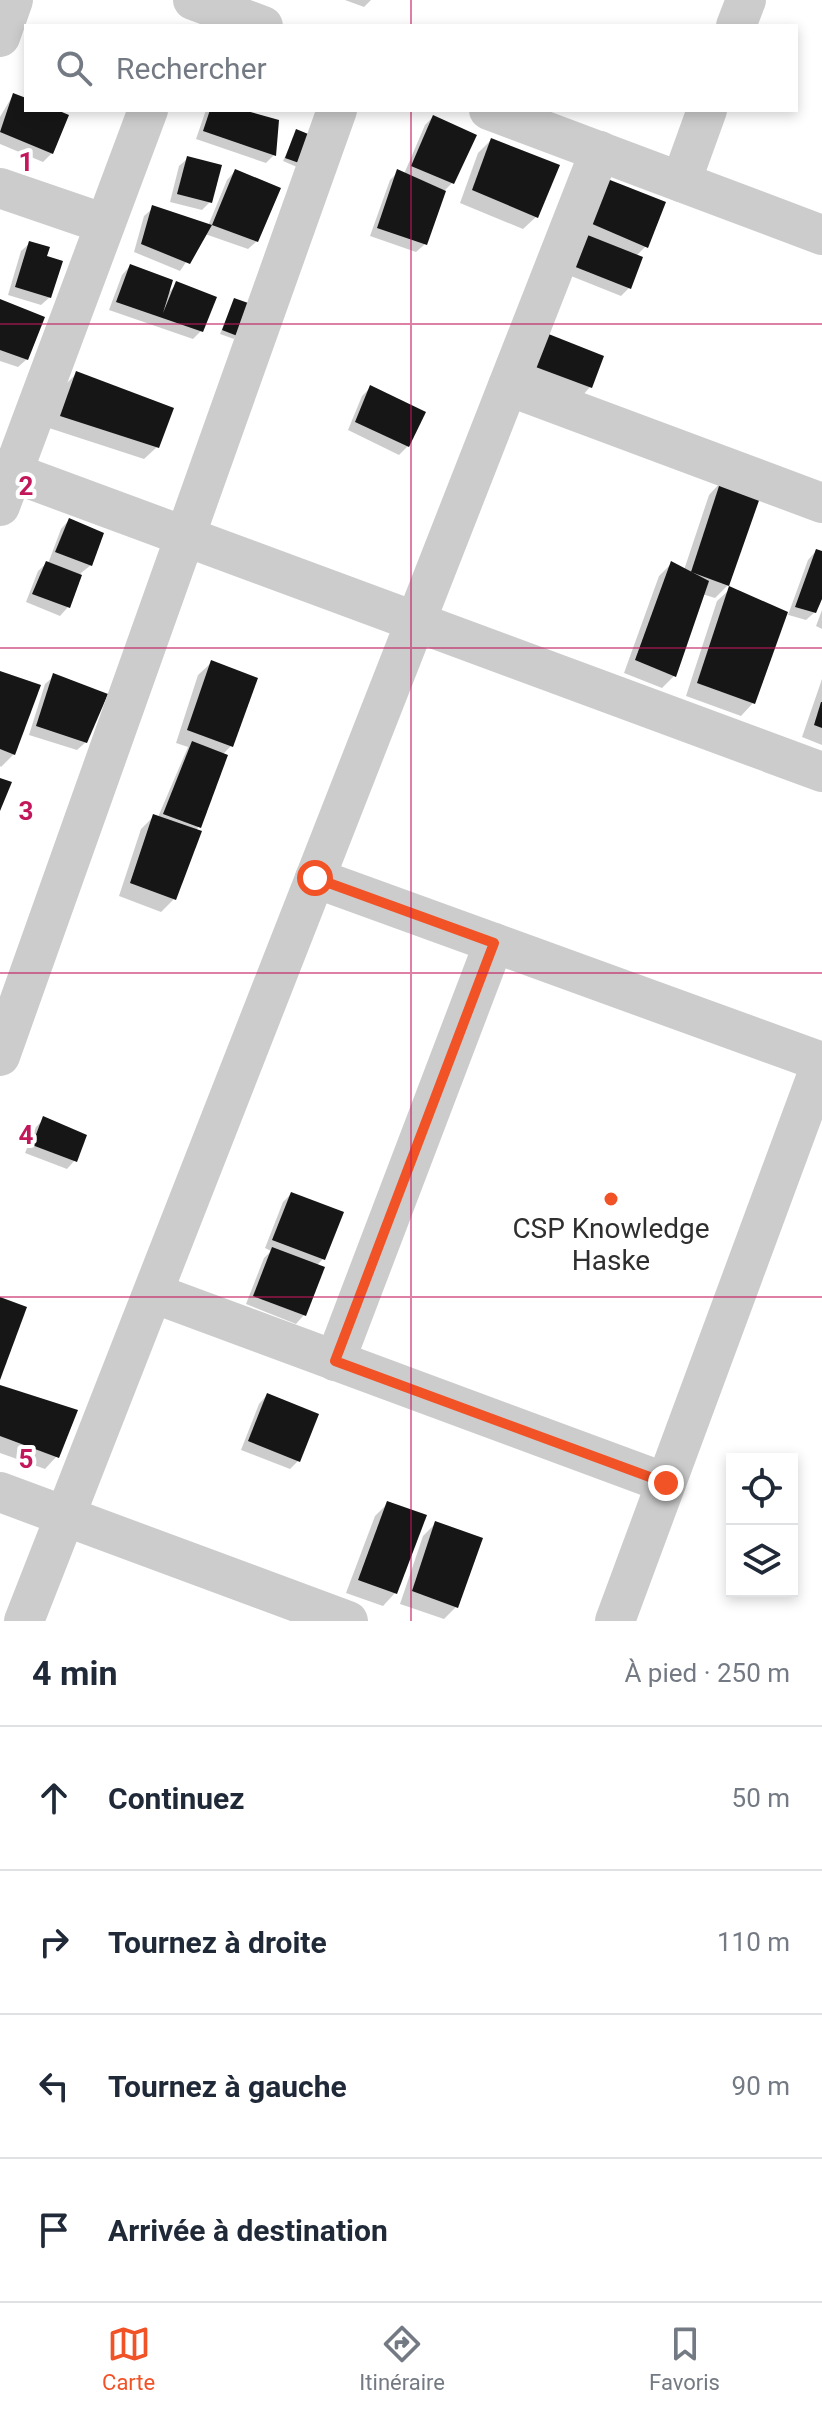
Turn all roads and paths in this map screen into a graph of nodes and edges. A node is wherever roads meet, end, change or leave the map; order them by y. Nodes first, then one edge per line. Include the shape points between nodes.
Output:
1 (13, 0) edge
2 (191, 0) edge
3 (746, 0) edge
4 (181, 24) edge
5 (257, 24) edge
6 (737, 24) edge
7 (0, 37) edge
8 (147, 112) edge
9 (336, 112) edge
10 (494, 112) edge
11 (706, 112) edge
12 (600, 151) junction
13 (681, 182) junction
14 (0, 188) edge
15 (105, 224) junction
16 (822, 235) edge
17 (508, 386) junction
18 (4, 482) edge
19 (822, 503) edge
20 (185, 537) junction
21 (415, 622) junction
22 (822, 772) edge
23 (315, 878) junction
24 (494, 943) junction
25 (0, 1056) edge
26 (822, 1062) edge
27 (153, 1293) junction
28 (335, 1361) junction
29 (666, 1483) junction
30 (0, 1492) edge
31 (66, 1515) junction
32 (24, 1621) edge
33 (348, 1621) edge
34 (615, 1621) edge

1 - 7 street
2 - 4 street
2 - 5 street
3 - 6 street
8 - 15 street
9 - 20 street
10 - 12 street
11 - 13 street
12 - 13 street
12 - 17 street
13 - 16 street
14 - 15 street
15 - 18 street
17 - 19 street
17 - 21 street
18 - 20 street
20 - 21 street
20 - 25 street
21 - 22 street
21 - 23 street
23 - 24 street
23 - 27 street
24 - 26 street
24 - 28 street
26 - 29 street
27 - 28 street
27 - 31 street
28 - 29 street
29 - 34 street
30 - 31 street
31 - 32 street
31 - 33 street

